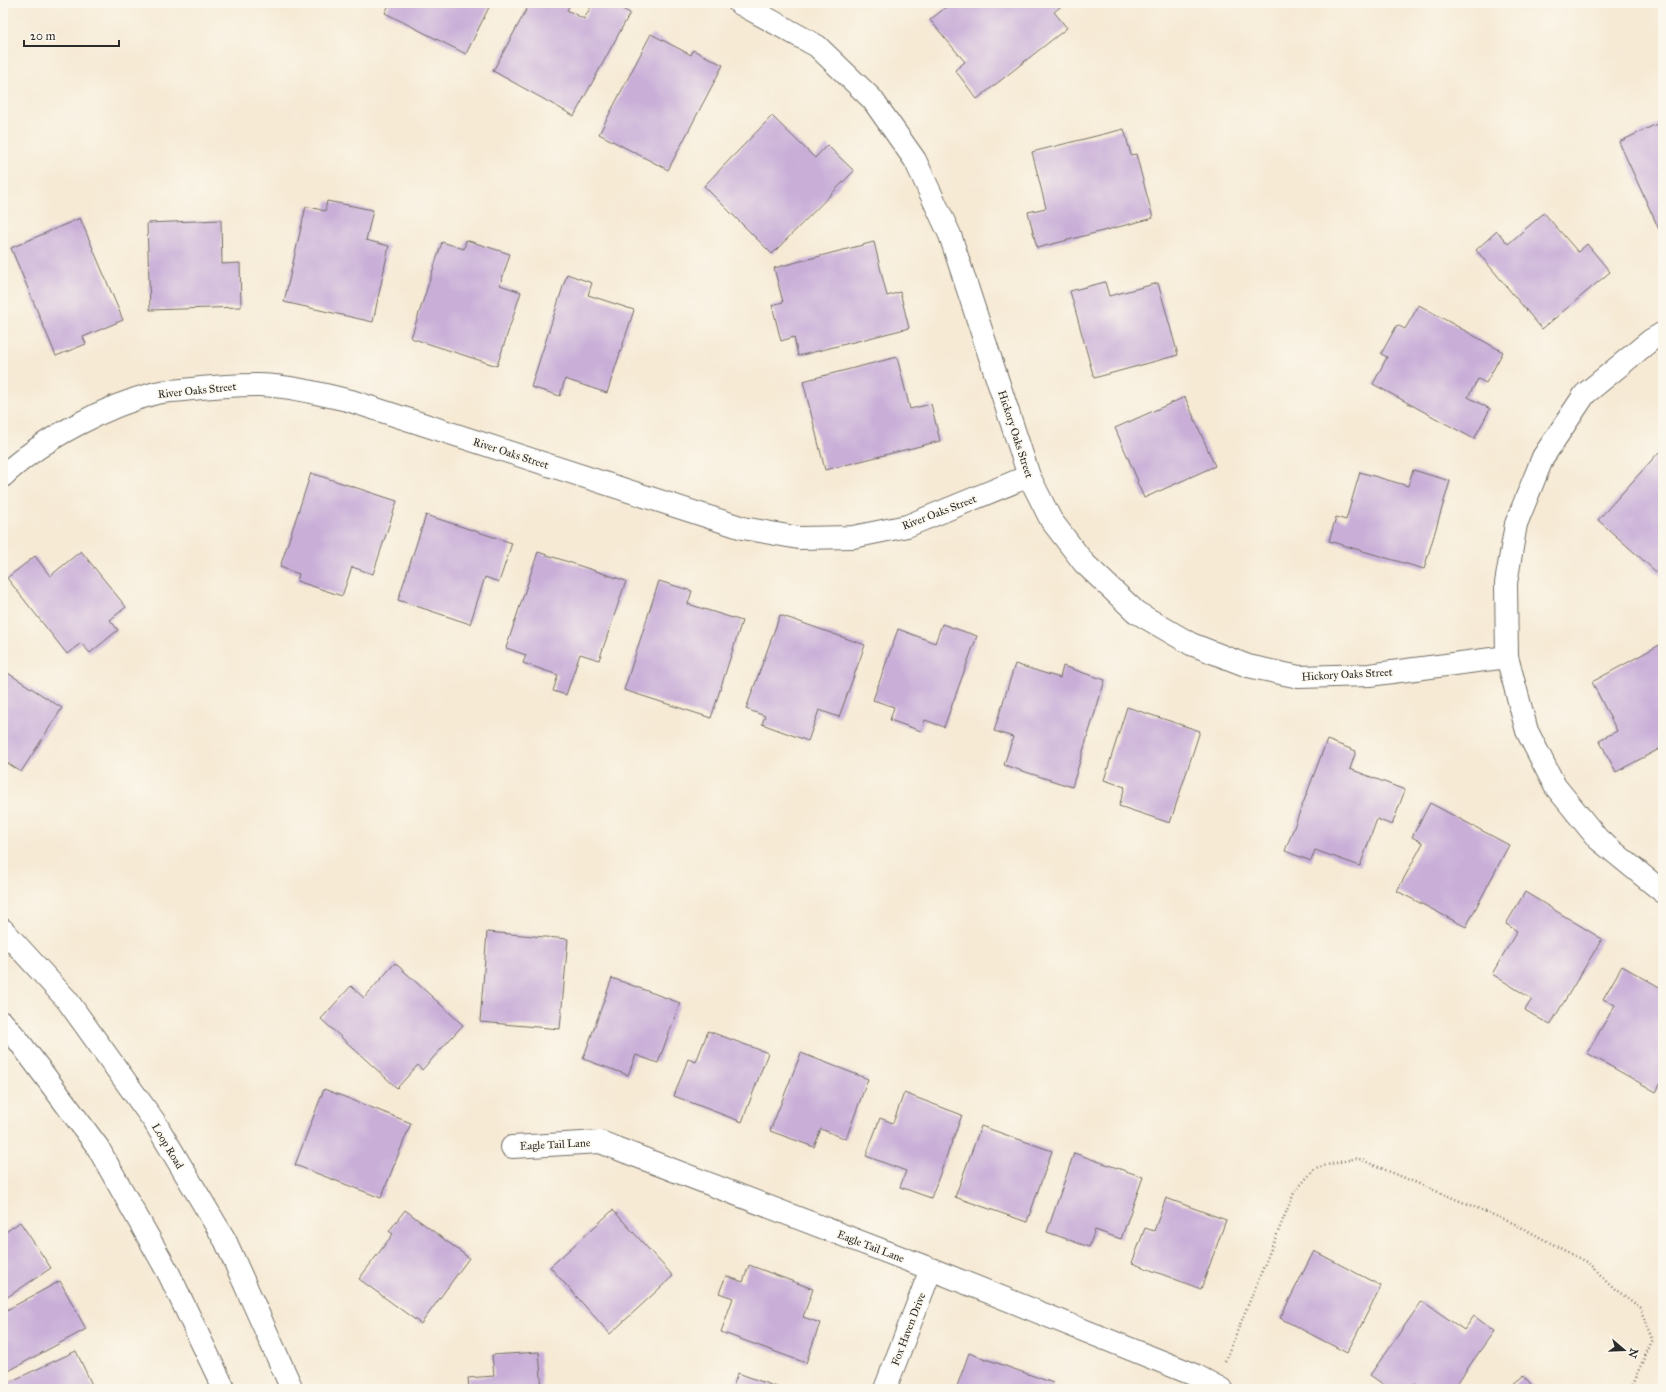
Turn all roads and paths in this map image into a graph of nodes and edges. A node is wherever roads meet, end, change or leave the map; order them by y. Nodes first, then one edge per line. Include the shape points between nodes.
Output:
1 (739, 3) edge
2 (1663, 333) edge
3 (3, 476) edge
4 (1029, 476) junction
5 (1507, 657) junction
6 (1663, 892) edge
7 (3, 930) edge
8 (3, 1023) edge
9 (512, 1147) dead end
10 (931, 1269) junction
11 (1218, 1387) edge
12 (224, 1389) edge
13 (292, 1389) edge
14 (885, 1389) edge
15 (1630, 1389) edge

1 - 4 street, Hickory Oaks Street via 817,46 872,99 915,160 950,235
2 - 5 street via 1585,394 1543,457 1516,524 1506,583
3 - 4 street, River Oaks Street via 64,431 114,408 157,393 260,385 305,390 351,402 744,528 799,538 853,537 908,526
4 - 5 street, Hickory Oaks Street via 1051,520 1084,563 1136,612 1190,644 1248,666 1299,677 1369,675
5 - 6 street via 1527,731 1555,786 1598,839
7 - 13 street, Loop Road via 67,1000 154,1121 225,1240
8 - 12 street via 97,1146 169,1274
9 - 10 street, Eagle Tail Lane via 600,1142
10 - 11 street, Eagle Tail Lane via 1195,1375
10 - 14 street, Fox Haven Drive
11 - 15 path via 1294,1193 1315,1168 1357,1158 1515,1224 1588,1263 1615,1289 1641,1308 1653,1339

